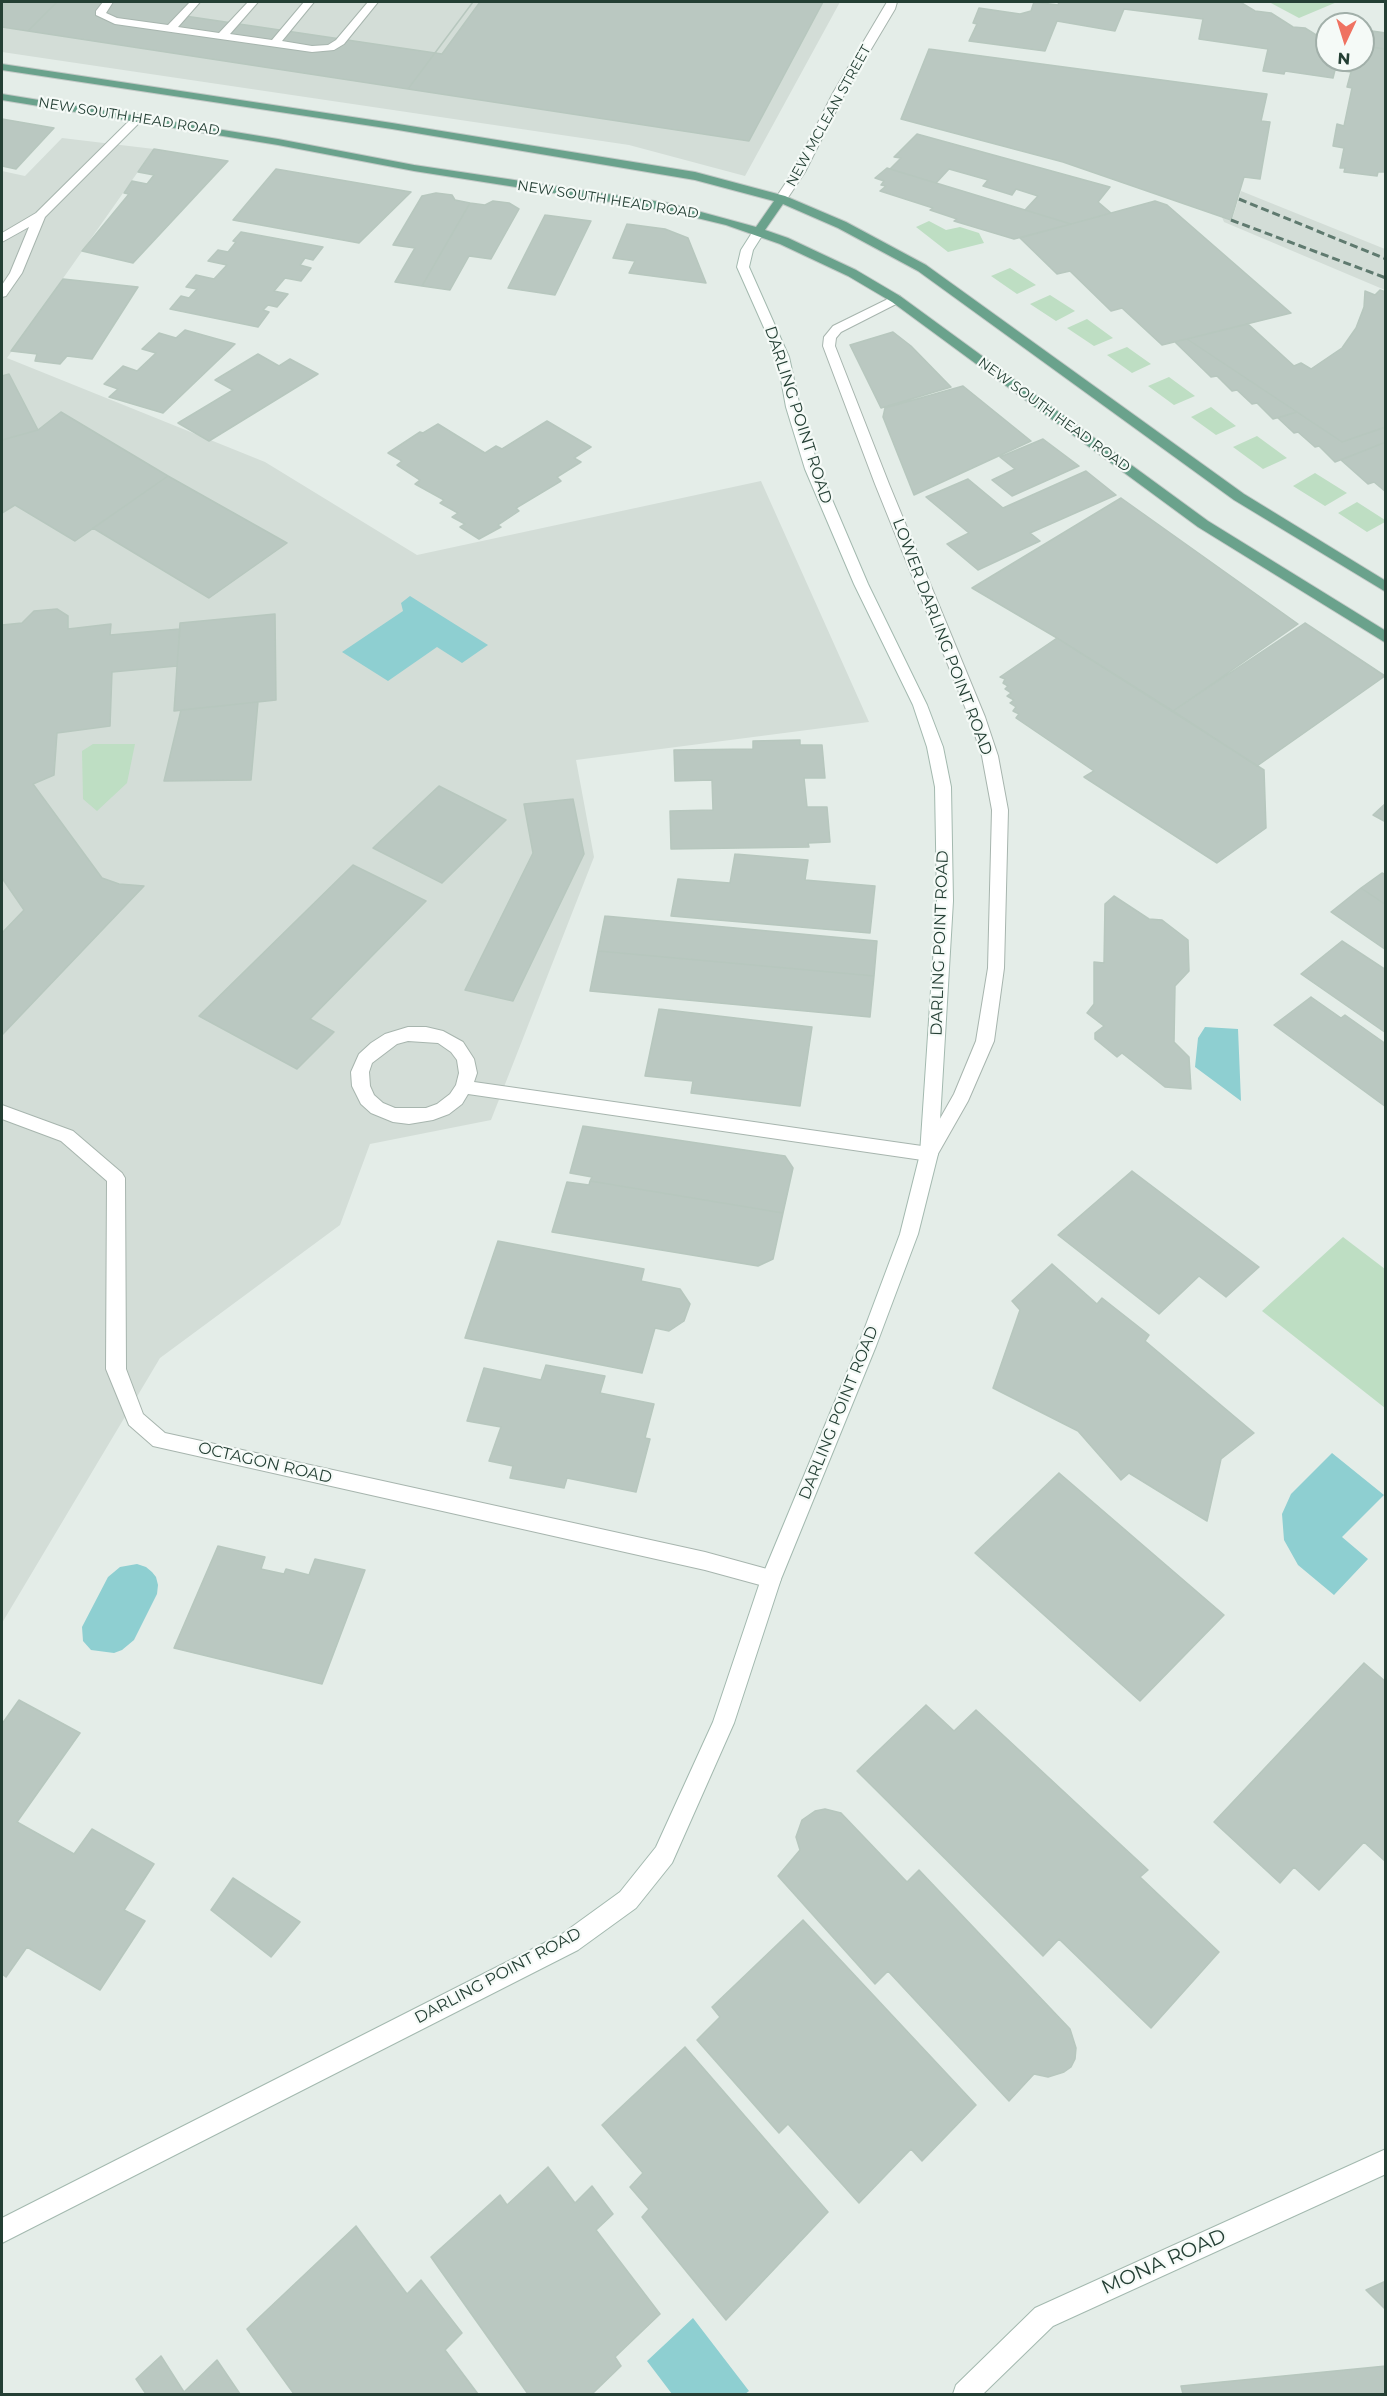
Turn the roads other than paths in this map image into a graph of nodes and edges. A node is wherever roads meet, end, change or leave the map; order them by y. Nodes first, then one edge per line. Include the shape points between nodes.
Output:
1 (108, 2) edge
2 (195, 2) edge
3 (253, 2) edge
4 (309, 2) edge
5 (373, 2) edge
6 (892, 2) edge
7 (170, 29) junction
8 (222, 36) junction
9 (274, 44) junction
10 (2, 67) edge
11 (2, 97) edge
12 (138, 118) junction
13 (781, 199) junction
14 (40, 216) junction
15 (759, 231) junction
16 (2, 238) edge
17 (2, 293) edge
18 (896, 299) junction
19 (1386, 588) edge
20 (1386, 638) edge
21 (464, 1087) junction
22 (2, 1112) edge
23 (929, 1154) junction
24 (771, 1580) junction
25 (1386, 2161) edge
26 (2, 2230) edge
27 (965, 2394) edge

1 - 7 street via 100,11 107,18
2 - 7 street
3 - 8 street
4 - 9 street
5 - 9 street via 336,45 312,49
6 - 13 street, NEW MCLEAN STREET
7 - 8 street
8 - 9 street
10 - 13 main road, NEW SOUTH HEAD ROAD via 663,171
11 - 12 main road, NEW SOUTH HEAD ROAD
12 - 14 street
12 - 15 main road, NEW SOUTH HEAD ROAD via 414,168 668,207
13 - 15 main road
13 - 19 main road, NEW SOUTH HEAD ROAD via 842,225 922,268 1239,497
14 - 16 street
14 - 17 street via 16,273
15 - 18 main road, NEW SOUTH HEAD ROAD via 852,273
15 - 23 street, DARLING POINT ROAD via 747,250 743,267 779,347 812,469 861,584 920,705 935,747 943,787 945,901
18 - 20 main road, NEW SOUTH HEAD ROAD via 1203,524
18 - 23 street, LOWER DARLING POINT ROAD via 837,329 830,337 831,354 977,717 990,756 1000,810 996,968 985,1041 962,1096
21 - 21 street via 468,1073 457,1047 426,1034 391,1039 365,1059 360,1072 360,1086 372,1104 393,1115 427,1115 443,1109
21 - 23 street
22 - 24 street, OCTAGON ROAD via 67,1136 116,1178 116,1369 135,1419 160,1440 705,1561
23 - 24 street, DARLING POINT ROAD via 909,1234
24 - 26 street, DARLING POINT ROAD via 723,1723 664,1855 628,1900 570,1942
25 - 27 street, MONA ROAD via 1044,2317

